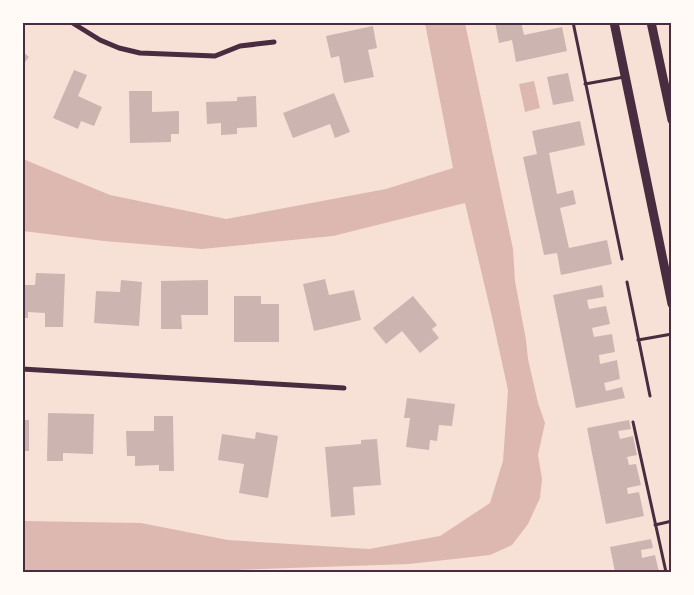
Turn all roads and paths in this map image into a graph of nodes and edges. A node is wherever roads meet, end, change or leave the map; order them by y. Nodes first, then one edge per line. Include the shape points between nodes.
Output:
1 (71, 22) edge
2 (572, 22) edge
3 (614, 22) edge
4 (651, 22) edge
5 (274, 42) dead end
6 (625, 77) junction
7 (585, 84) junction
8 (672, 120) edge
9 (622, 259) dead end
10 (627, 282) dead end
11 (672, 304) edge
12 (672, 334) edge
13 (638, 340) junction
14 (22, 369) edge
15 (344, 388) dead end
16 (650, 396) dead end
17 (633, 422) dead end
18 (672, 521) edge
19 (655, 525) junction
20 (666, 572) edge

1 - 5 street via 100,40 140,53 215,56 240,46
2 - 7 lane
3 - 6 main road
4 - 8 main road
6 - 7 lane
6 - 11 main road
7 - 9 lane
10 - 13 lane
12 - 13 lane
13 - 16 lane
14 - 15 street
17 - 19 lane
18 - 19 lane
19 - 20 lane

